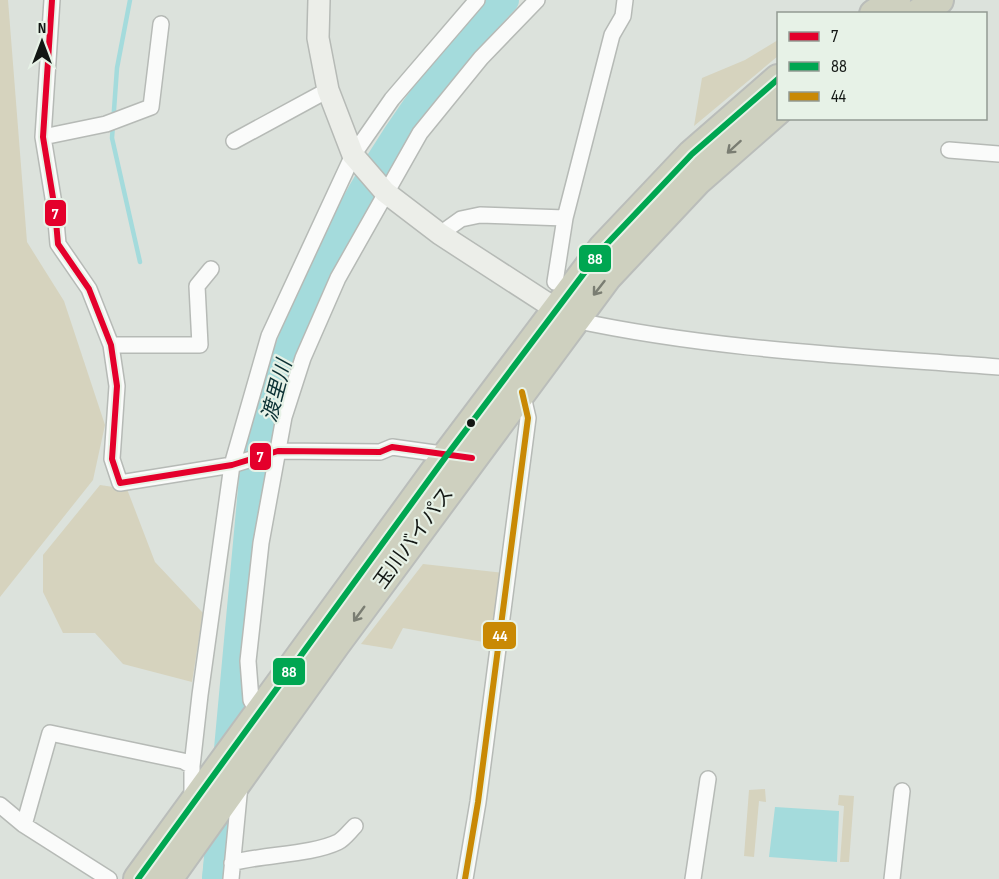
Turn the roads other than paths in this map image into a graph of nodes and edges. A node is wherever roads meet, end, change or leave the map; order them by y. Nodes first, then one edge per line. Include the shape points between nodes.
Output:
1 (52, 0) edge
2 (319, 0) edge
3 (477, 0) edge
4 (537, 0) edge
5 (625, 0) edge
6 (896, 0) edge
7 (939, 0) edge
8 (877, 12) edge
9 (920, 12) edge
10 (161, 24) dead end
11 (777, 80) edge
12 (328, 90) junction
13 (777, 111) edge
14 (44, 137) junction
15 (234, 141) dead end
16 (949, 150) dead end
17 (999, 154) edge
18 (353, 155) junction
19 (385, 192) junction
20 (565, 218) junction
21 (440, 234) junction
22 (211, 269) dead end
23 (561, 304) junction
24 (111, 345) junction
25 (999, 367) edge
26 (522, 392) junction
27 (278, 450) junction
28 (460, 456) junction
29 (232, 465) junction
30 (258, 726) junction
31 (192, 766) junction
32 (240, 776) junction
33 (708, 779) dead end
34 (902, 791) dead end
35 (0, 805) edge
36 (192, 806) junction
37 (24, 825) junction
38 (355, 826) dead end
39 (232, 863) junction
40 (109, 879) edge
41 (138, 879) edge
42 (168, 879) edge
43 (231, 879) edge
44 (465, 879) edge
45 (693, 879) edge
46 (892, 879) edge

1 - 14 street
2 - 12 street via 318,38
3 - 18 street via 392,99
4 - 19 street via 481,58 420,133
5 - 20 street via 624,16 612,35
6 - 8 highway
7 - 9 highway
10 - 14 street via 151,107
11 - 23 highway, 玉川バイパス via 652,194 603,248
12 - 15 street
12 - 18 street
13 -> 23 highway, 玉川バイパス via 643,236
14 - 24 street via 58,243 89,289
16 - 17 street
18 - 19 street
18 - 29 street via 269,336
19 - 21 street
19 - 27 street via 322,312 284,417
20 - 21 street via 480,215 461,219
20 - 23 street
21 - 23 street
22 - 24 street via 197,286 200,345
23 - 25 street via 665,336 796,352
23 - 26 highway, 玉川バイパス
23 - 28 highway, 玉川バイパス
24 - 29 street via 117,386 112,459 120,483
26 - 28 highway, 玉川バイパス
26 - 44 street via 528,418
27 - 28 street via 380,452 392,447
27 - 29 street
27 - 30 street via 264,524 248,662
28 - 30 highway, 玉川バイパス
29 - 31 street
30 - 32 highway, 玉川バイパス
30 - 36 highway, 玉川バイパス
31 - 36 street
31 - 37 street via 50,733
32 - 39 street
32 - 42 highway, 玉川バイパス
33 - 45 street
34 - 46 street
35 - 37 street
36 - 41 highway, 玉川バイパス
37 - 40 street
38 - 39 street via 340,841 324,848
39 - 43 street

